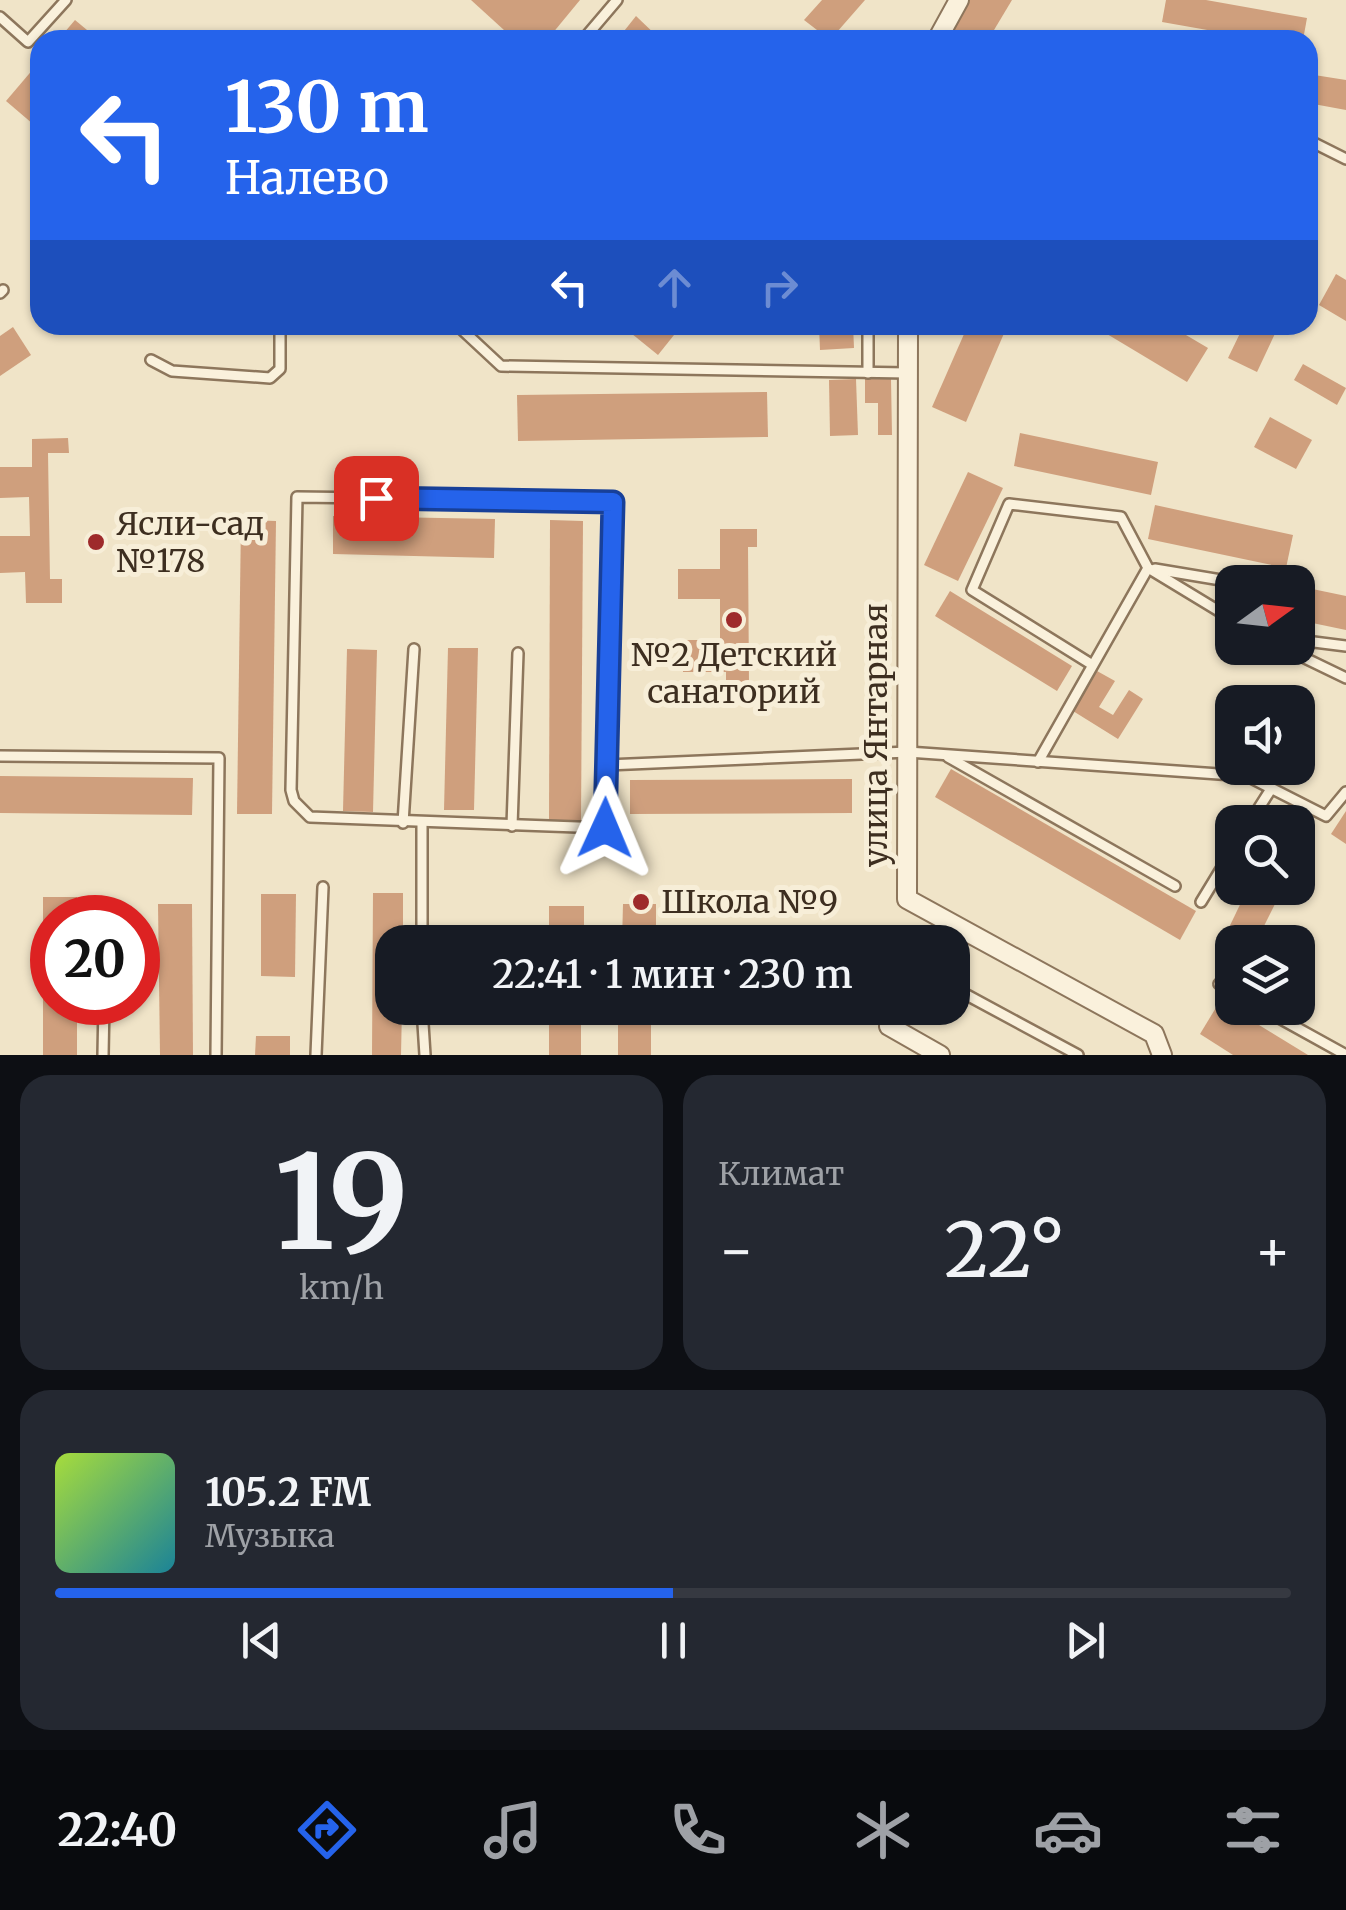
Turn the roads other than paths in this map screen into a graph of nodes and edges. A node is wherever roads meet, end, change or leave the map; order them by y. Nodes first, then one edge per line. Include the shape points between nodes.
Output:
1 (66, 0) edge
2 (617, 0) edge
3 (959, 0) edge
4 (0, 17) edge
5 (39, 30) edge
6 (592, 30) edge
7 (942, 30) edge
8 (30, 40) edge
9 (1318, 145) edge
10 (1346, 159) edge
11 (280, 335) edge
12 (468, 335) edge
13 (868, 335) edge
14 (908, 335) edge
15 (151, 360) dead end
16 (868, 373) junction
17 (907, 373) junction
18 (1148, 568) junction
19 (1215, 579) edge
20 (1215, 609) edge
21 (1315, 642) edge
22 (1346, 646) edge
23 (414, 649) dead end
24 (518, 653) dead end
25 (1315, 663) edge
26 (1091, 664) junction
27 (1346, 678) edge
28 (908, 752) junction
29 (0, 756) edge
30 (946, 756) junction
31 (1038, 762) junction
32 (607, 765) junction
33 (1271, 789) junction
34 (1346, 792) edge
35 (1261, 805) edge
36 (403, 823) junction
37 (422, 823) junction
38 (512, 826) junction
39 (1215, 879) edge
40 (322, 886) dead end
41 (1175, 886) dead end
42 (1201, 902) dead end
43 (422, 925) edge
44 (970, 997) edge
45 (104, 1025) edge
46 (423, 1025) edge
47 (1292, 1025) edge
48 (890, 1026) dead end
49 (103, 1055) edge
50 (216, 1055) edge
51 (316, 1055) edge
52 (424, 1055) edge
53 (940, 1055) edge
54 (1078, 1055) edge
55 (1162, 1055) edge
56 (1346, 1055) edge

1 - 5 lane
2 - 6 lane
3 - 7 street
4 - 8 lane
9 - 10 lane
11 - 15 lane via 280,369 270,378 172,371
12 - 16 lane via 501,366
13 - 16 lane
14 - 17 street, улица Янтарная
16 - 17 lane
17 - 28 street, улица Янтарная
18 - 19 lane
18 - 20 lane
18 - 26 lane
18 - 26 lane via 1122,517 1009,504 972,590
21 - 22 lane
23 - 36 lane
24 - 38 lane
25 - 27 lane
26 - 31 lane
28 - 30 lane
28 - 32 lane
28 - 55 street, улица Янтарная via 907,899 1154,1034
29 - 50 lane via 219,758
30 - 31 lane
30 - 41 lane
31 - 33 lane via 1247,776
32 - 36 lane via 613,502 298,497 294,801 310,817
32 - 38 lane via 605,828
33 - 34 lane via 1326,816
33 - 35 lane
36 - 37 lane
37 - 38 lane
37 - 43 lane
39 - 42 lane
40 - 51 lane
44 - 54 lane
45 - 49 lane
46 - 52 lane
47 - 56 lane
48 - 53 street

